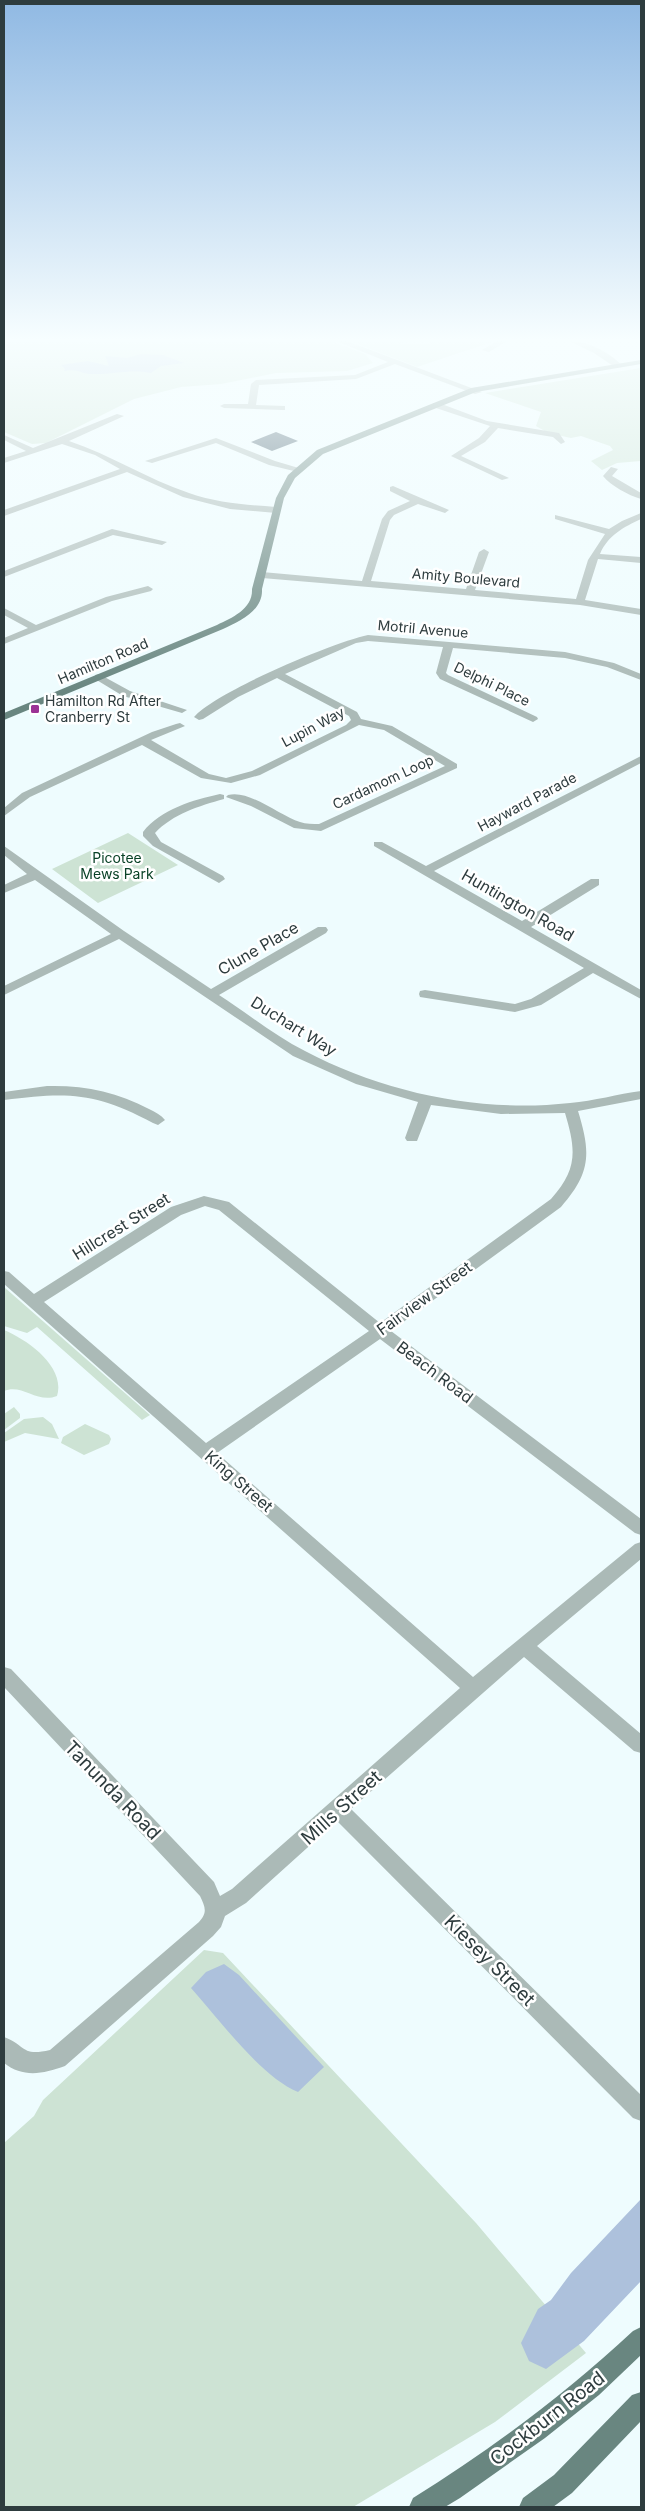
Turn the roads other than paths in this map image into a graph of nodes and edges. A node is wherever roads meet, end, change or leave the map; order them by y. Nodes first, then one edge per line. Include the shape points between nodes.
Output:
1 (107, 458) edge
2 (157, 458) edge
3 (260, 458) edge
4 (312, 458) edge
5 (460, 458) edge
6 (149, 461) dead end
7 (126, 469) junction
8 (298, 469) junction
9 (614, 469) dead end
10 (505, 478) dead end
11 (393, 489) dead end
12 (641, 496) edge
13 (417, 501) junction
14 (276, 510) junction
15 (444, 510) dead end
16 (4, 512) edge
17 (641, 516) edge
18 (558, 517) dead end
19 (609, 532) junction
20 (162, 542) dead end
21 (484, 552) dead end
22 (595, 556) junction
23 (641, 560) edge
24 (4, 574) edge
25 (262, 577) junction
26 (366, 583) junction
27 (148, 589) dead end
28 (470, 592) junction
29 (580, 602) junction
30 (4, 611) edge
31 (641, 612) edge
32 (36, 628) junction
33 (4, 641) edge
34 (449, 645) junction
35 (279, 675) junction
36 (100, 677) junction
37 (641, 677) edge
38 (87, 683) junction
39 (190, 713) junction
40 (4, 717) edge
41 (169, 718) junction
42 (533, 719) dead end
43 (357, 721) junction
44 (180, 726) junction
45 (156, 734) junction
46 (144, 741) junction
47 (641, 759) edge
48 (256, 773) junction
49 (216, 782) junction
50 (234, 792) junction
51 (199, 802) junction
52 (4, 813) edge
53 (378, 844) dead end
54 (4, 849) edge
55 (426, 872) junction
56 (36, 875) junction
57 (219, 879) dead end
58 (596, 882) dead end
59 (4, 889) edge
60 (523, 926) junction
61 (322, 930) dead end
62 (120, 934) junction
63 (594, 967) junction
64 (638, 988) edge
65 (4, 991) edge
66 (211, 994) junction
67 (425, 994) dead end
68 (641, 1095) edge
69 (4, 1096) edge
70 (426, 1100) junction
71 (570, 1108) junction
72 (158, 1120) dead end
73 (412, 1138) dead end
74 (232, 1210) joint
75 (4, 1276) edge
76 (33, 1302) junction
77 (380, 1331) junction
78 (206, 1452) junction
79 (641, 1528) edge
80 (641, 1549) edge
81 (525, 1647) junction
82 (4, 1675) edge
83 (473, 1688) junction
84 (641, 1745) edge
85 (339, 1810) junction
86 (216, 1910) junction
87 (4, 2048) edge
88 (641, 2110) edge
89 (641, 2339) edge
90 (641, 2404) edge
91 (422, 2507) edge
92 (532, 2507) edge

1 - 7 street
2 - 6 street
3 - 8 street
4 - 8 main road, Hamilton Road
5 - 10 street
7 - 14 street via 200,500
7 - 16 street
8 - 14 main road, Hamilton Road via 288,481
9 - 12 street via 608,476 613,482
11 - 13 street
13 - 15 street
13 - 26 street via 391,513 386,520
14 - 25 main road, Hamilton Road
17 - 19 street
18 - 19 street
19 - 22 street via 600,542
20 - 24 street via 112,532
21 - 28 street
22 - 23 street
22 - 29 street
25 - 26 street, Amity Boulevard
25 - 36 main road, Hamilton Road via 257,598 229,623
26 - 28 street, Amity Boulevard
27 - 32 street via 109,599
28 - 29 street, Amity Boulevard
29 - 31 street, Amity Boulevard
30 - 32 street
32 - 33 street
34 - 35 street, Motril Avenue via 384,638 360,639
34 - 37 street, Motril Avenue via 580,658
34 - 42 street, Delphi Place via 441,672 444,677
35 - 39 street, Motril Avenue via 213,707
35 - 43 street, Lupin Way via 353,714
36 - 38 main road, Hamilton Road
36 - 39 street via 116,690
38 - 40 main road, Hamilton Road
38 - 41 street via 152,705
39 - 41 street
39 - 44 street via 194,724
41 - 44 street
41 - 45 street
43 - 48 street, Lupin Way
43 - 50 street, Cardamom Loop via 388,728 453,766 321,828 298,826
44 - 45 street
45 - 46 street
46 - 49 street
46 - 52 street via 26,795
47 - 55 street, Hayward Parade
48 - 49 street, Lupin Way
48 - 50 street, Lupin Way
49 - 50 street
49 - 50 street
49 - 51 street
50 - 51 street
51 - 57 street via 152,828 149,836 157,844
53 - 55 street, Huntington Road
54 - 56 street, Duchart Way
55 - 60 street, Huntington Road
56 - 59 street
56 - 62 street, Duchart Way
58 - 60 street
60 - 63 street, Huntington Road
61 - 66 street, Clune Place
62 - 65 street
62 - 66 street, Duchart Way
63 - 64 street, Huntington Road
63 - 67 street via 536,1002 515,1008
66 - 70 street, Duchart Way via 322,1066 380,1088
68 - 71 street, Duchart Way
69 - 72 street via 77,1090 128,1103
70 - 71 street, Duchart Way via 492,1107
70 - 73 street
71 - 77 street, Fairview Street via 582,1153 578,1172 565,1194 556,1204
74 - 76 street, Hillcrest Street via 204,1201 185,1206
74 - 77 street, Beach Road
75 - 76 street, King Street
76 - 78 street, King Street
77 - 78 street, Fairview Street
77 - 79 street, Beach Road
78 - 83 street, King Street
80 - 81 street, Mills Street
81 - 83 street, Mills Street
81 - 84 street
82 - 86 street, Tanunda Road via 207,1889
83 - 85 street, Mills Street
85 - 86 street, Mills Street via 239,1896
85 - 88 street, Kiesey Street
86 - 87 street, Mills Street via 214,1920 206,1929 57,2058 43,2063 17,2060
89 - 91 main road, Cockburn Road via 535,2432
90 - 92 main road via 563,2484

